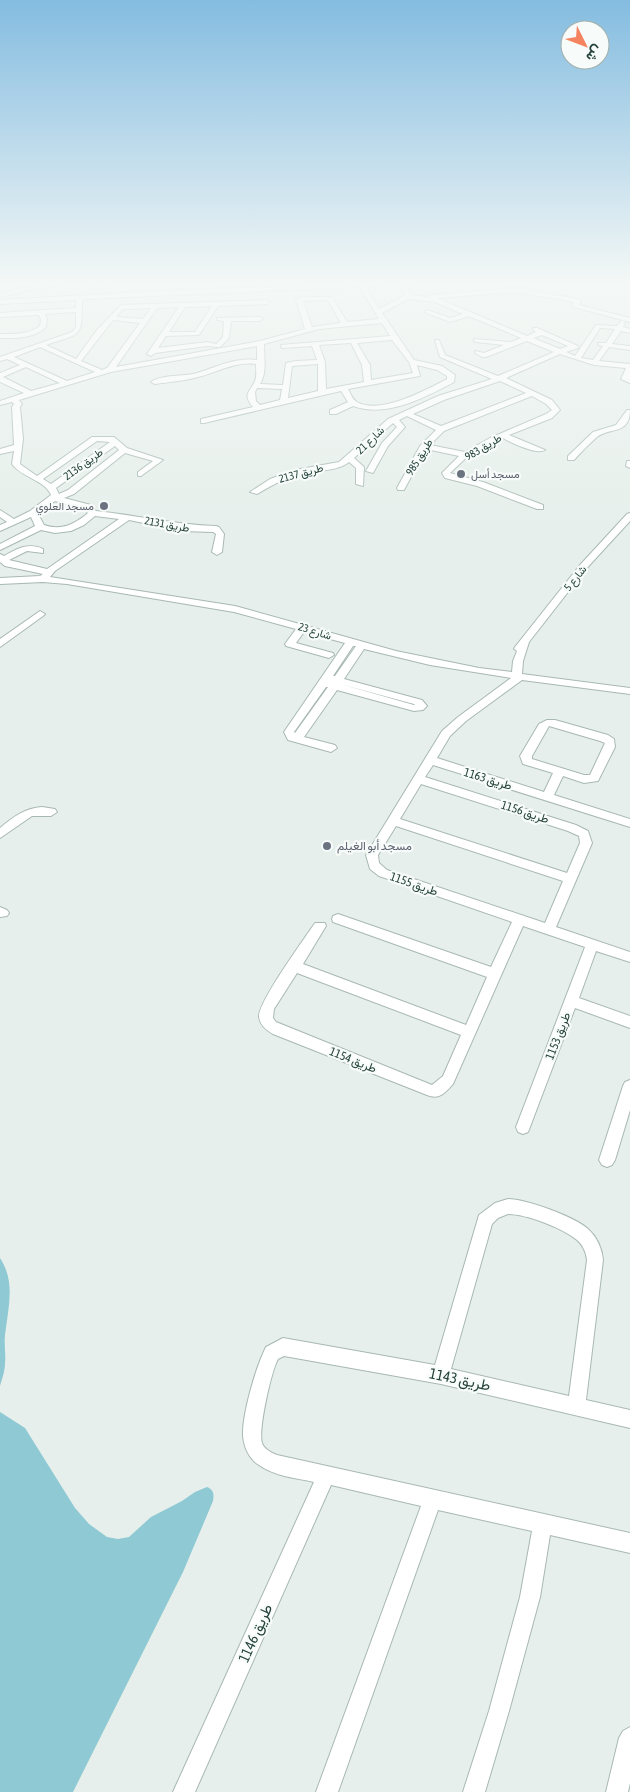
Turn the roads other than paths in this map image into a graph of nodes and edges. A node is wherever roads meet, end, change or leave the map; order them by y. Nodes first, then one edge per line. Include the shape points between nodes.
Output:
1 (22, 367) edge
2 (30, 367) edge
3 (88, 367) edge
4 (112, 367) edge
5 (127, 367) edge
6 (219, 367) edge
7 (261, 367) edge
8 (290, 367) edge
9 (321, 367) edge
10 (366, 367) edge
11 (414, 367) edge
12 (434, 367) edge
13 (470, 367) edge
14 (525, 367) edge
15 (630, 368) edge
16 (110, 370) junction
17 (100, 372) junction
18 (0, 377) edge
19 (500, 378) junction
20 (630, 381) edge
21 (154, 382) dead end
22 (66, 383) junction
23 (368, 384) junction
24 (256, 386) junction
25 (286, 387) junction
26 (344, 388) junction
27 (322, 392) junction
28 (531, 394) junction
29 (27, 395) junction
30 (284, 401) junction
31 (14, 403) junction
32 (353, 403) junction
33 (0, 404) edge
34 (258, 408) junction
35 (333, 412) dead end
36 (630, 412) edge
37 (408, 414) junction
38 (394, 420) junction
39 (204, 421) dead end
40 (441, 429) junction
41 (616, 429) junction
42 (630, 433) edge
43 (503, 435) junction
44 (115, 442) junction
45 (519, 443) junction
46 (424, 446) junction
47 (17, 447) junction
48 (124, 450) junction
49 (506, 450) dead end
50 (541, 450) dead end
51 (0, 452) edge
52 (468, 455) junction
53 (572, 458) dead end
54 (350, 459) junction
55 (370, 471) dead end
56 (141, 474) dead end
57 (36, 479) junction
58 (360, 484) dead end
59 (52, 487) junction
60 (401, 488) dead end
61 (254, 492) dead end
62 (55, 498) junction
63 (540, 507) dead end
64 (33, 513) junction
65 (0, 514) edge
66 (93, 514) junction
67 (630, 516) edge
68 (126, 518) junction
69 (13, 522) junction
70 (40, 527) junction
71 (0, 528) edge
72 (0, 546) edge
73 (40, 551) dead end
74 (217, 552) dead end
75 (4, 561) edge
76 (48, 577) junction
77 (0, 580) edge
78 (22, 580) junction
79 (40, 614) dead end
80 (302, 628) junction
81 (3, 639) edge
82 (525, 643) junction
83 (357, 644) junction
84 (329, 654) dead end
85 (505, 674) junction
86 (518, 676) junction
87 (325, 680) junction
88 (336, 683) junction
89 (630, 691) edge
90 (377, 694) dead end
91 (493, 695) junction
92 (302, 712) junction
93 (314, 715) junction
94 (292, 737) junction
95 (331, 748) dead end
96 (429, 760) junction
97 (559, 772) junction
98 (418, 779) junction
99 (547, 797) junction
100 (51, 812) dead end
101 (394, 821) junction
102 (630, 822) edge
103 (0, 834) edge
104 (570, 879) junction
105 (338, 919) dead end
106 (519, 920) junction
107 (320, 926) dead end
108 (548, 930) junction
109 (592, 945) junction
110 (630, 958) edge
111 (294, 966) junction
112 (495, 974) junction
113 (571, 1001) junction
114 (630, 1022) edge
115 (469, 1032) junction
116 (630, 1086) edge
117 (522, 1127) dead end
118 (607, 1160) dead end
119 (440, 1375) junction
120 (577, 1405) junction
121 (630, 1419) edge
122 (326, 1475) junction
123 (433, 1498) junction
124 (543, 1523) junction
125 (630, 1544) edge
126 (630, 1738) edge
127 (184, 1792) edge
128 (327, 1792) edge
129 (474, 1792) edge
130 (617, 1792) edge

1 - 18 street
2 - 22 street
3 - 17 street
4 - 16 street
5 - 16 street
6 - 21 street via 198,375
7 - 24 street
8 - 25 street
9 - 27 street
10 - 23 street
11 - 23 street via 417,372 414,376
12 - 32 street via 451,375 451,380 438,388 380,408 362,408
13 - 19 street, طريق 983
14 - 19 street, شارع 21
15 - 20 street via 625,379
16 - 17 street
17 - 22 street
18 - 29 street
19 - 28 street, طريق 983
19 - 37 street, شارع 21 via 441,398
22 - 29 street
23 - 26 street
24 - 25 street
24 - 34 street via 251,392 252,401
25 - 30 street
26 - 27 street
26 - 32 street
27 - 30 street
28 - 40 street, طريق 985
28 - 43 street, طريق 983 via 549,402 556,410
29 - 31 street
30 - 34 street
31 - 33 street
31 - 47 street via 19,439
32 - 35 street
34 - 39 street
36 - 41 street
37 - 38 street, شارع 21
37 - 40 street, طريق 985
38 - 54 street, شارع 21
38 - 55 street via 402,427 385,445
40 - 46 street, طريق 985
41 - 42 street
41 - 53 street via 596,434
43 - 45 street
43 - 52 street, طريق 983
44 - 48 street
44 - 57 street via 107,438 95,439
44 - 59 street, طريق 2136
45 - 49 street
45 - 50 street
46 - 52 street
46 - 60 street, طريق 985
47 - 51 street
47 - 57 street via 16,464
48 - 56 street via 159,460
48 - 62 street via 71,492
52 - 63 street, طريق 983 via 446,471 446,475
54 - 58 street, شارع 21 via 360,467
54 - 61 street, طريق 2137 via 340,465 280,478
57 - 59 street
59 - 62 street
62 - 64 street
62 - 66 street via 88,507
64 - 69 street
64 - 70 street
65 - 69 street
66 - 68 street, طريق 2131
66 - 70 street via 64,531
67 - 82 street, شارع 5 via 583,567
68 - 74 street, طريق 2131 via 183,528 216,529 220,534
68 - 76 street
69 - 71 street
70 - 72 street
73 - 75 street via 28,548
75 - 76 street, شارع 23
75 - 78 street
76 - 78 street, شارع 23
76 - 80 street, شارع 23 via 226,607
77 - 78 street, شارع 23
79 - 81 street
80 - 83 street, شارع 23
80 - 84 street via 290,644
82 - 85 street, شارع 5
82 - 86 street, شارع 5 via 518,661
83 - 85 street, شارع 23 via 430,662
83 - 87 street
83 - 88 street
85 - 86 street, شارع 23
85 - 91 street, طريق 1155 via 504,681
86 - 89 street, شارع 23
86 - 91 street, طريق 1155
87 - 88 street
87 - 92 street
88 - 90 street
88 - 93 street
91 - 96 street, طريق 1155 via 454,726
92 - 93 street
92 - 94 street via 289,732
93 - 94 street via 299,736
94 - 95 street
96 - 98 street, طريق 1155
96 - 99 street, طريق 1163
97 - 97 street via 529,763 526,759 544,724 555,723 610,742 594,778 584,779
97 - 99 street
98 - 101 street, طريق 1155
98 - 104 street, طريق 1156 via 579,830 584,834 586,843
99 - 102 street, طريق 1163
100 - 103 street via 29,812
101 - 104 street
101 - 106 street, طريق 1155 via 372,855 378,870
104 - 108 street, طريق 1156
105 - 112 street
106 - 108 street, طريق 1155
106 - 112 street, طريق 1154
107 - 111 street, طريق 1154
108 - 109 street, طريق 1155
109 - 110 street, طريق 1155
109 - 113 street, طريق 1153
111 - 115 street
111 - 115 street, طريق 1154 via 265,1014 271,1026 424,1089 439,1090 444,1086
112 - 115 street, طريق 1154
113 - 114 street
113 - 117 street, طريق 1153
116 - 118 street
119 - 120 street, طريق 1143
119 - 120 street via 486,1220 499,1208 526,1208 581,1233 594,1253
119 - 122 street, طريق 1143 via 289,1347 277,1350 269,1359 251,1430 252,1440 260,1456 268,1461
120 - 121 street, طريق 1143
122 - 123 street
122 - 127 street, طريق 1146
123 - 124 street
123 - 128 street
124 - 125 street
124 - 129 street via 530,1597
126 - 130 street

